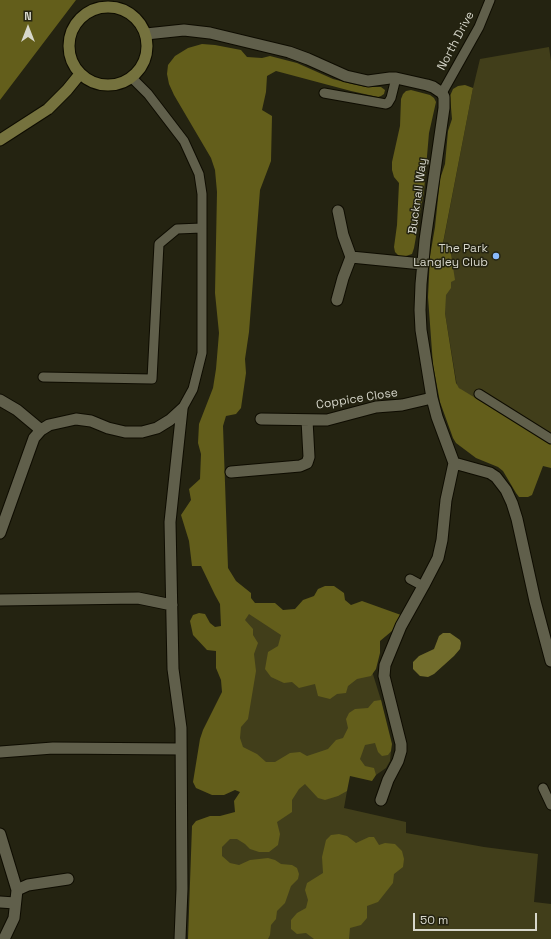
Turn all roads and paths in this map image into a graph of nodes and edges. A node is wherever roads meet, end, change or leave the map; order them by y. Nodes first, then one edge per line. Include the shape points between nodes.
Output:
1 (490, 0) edge
2 (108, 3) edge
3 (146, 34) junction
4 (80, 74) junction
5 (132, 78) junction
6 (396, 78) junction
7 (324, 93) dead end
8 (442, 93) junction
9 (0, 140) edge
10 (338, 211) dead end
11 (202, 228) junction
12 (350, 257) junction
13 (422, 264) junction
14 (337, 300) dead end
15 (43, 377) dead end
16 (479, 394) dead end
17 (432, 398) junction
18 (0, 400) edge
19 (182, 409) junction
20 (261, 418) dead end
21 (307, 420) junction
22 (41, 430) junction
23 (551, 439) edge
24 (454, 463) junction
25 (231, 472) dead end
26 (0, 533) edge
27 (410, 579) dead end
28 (423, 586) junction
29 (0, 600) edge
30 (172, 606) junction
31 (551, 661) edge
32 (181, 749) junction
33 (0, 752) edge
34 (543, 788) dead end
35 (381, 800) dead end
36 (551, 805) edge
37 (0, 834) edge
38 (68, 879) dead end
39 (16, 890) junction
40 (0, 902) edge
41 (15, 903) junction
42 (4, 939) edge
43 (180, 939) edge

1 - 8 lane, North Drive via 479,27
2 - 3 main road via 136,16
2 - 4 main road via 85,13 72,31 70,55
3 - 5 main road via 146,56 141,69
3 - 6 street via 197,31 289,52 308,58 337,74 363,81
4 - 5 main road via 90,81 112,85 122,84
4 - 9 main road via 48,109
5 - 11 lane via 148,94 184,141 199,174
6 - 7 lane via 391,98 386,104
6 - 8 street via 427,85
8 - 13 street, Bucknall Way via 444,108
10 - 12 street
11 - 15 lane via 177,229 159,244 152,379
11 - 19 lane via 202,353 193,389
12 - 13 street
12 - 14 street
13 - 17 street, Bucknall Way via 420,320
16 - 23 lane
17 - 21 street, Coppice Close via 402,405 376,407 327,420
17 - 24 street, Bucknall Way
18 - 22 street
19 - 22 street via 157,428 142,432 125,432 76,418 49,425
19 - 30 street via 170,522
20 - 21 street, Coppice Close
21 - 25 street via 310,457 307,463 300,466
22 - 26 street via 34,438
24 - 28 street via 440,550
24 - 31 street via 490,473 506,490 517,518 536,608
27 - 28 lane
28 - 35 street via 398,631 384,671 402,744
29 - 30 street via 138,598
30 - 32 street via 173,669 181,728
32 - 33 street via 53,748
32 - 43 street
34 - 36 lane
37 - 39 street
38 - 39 street via 28,885
39 - 41 street
40 - 41 street
41 - 42 street via 14,918

